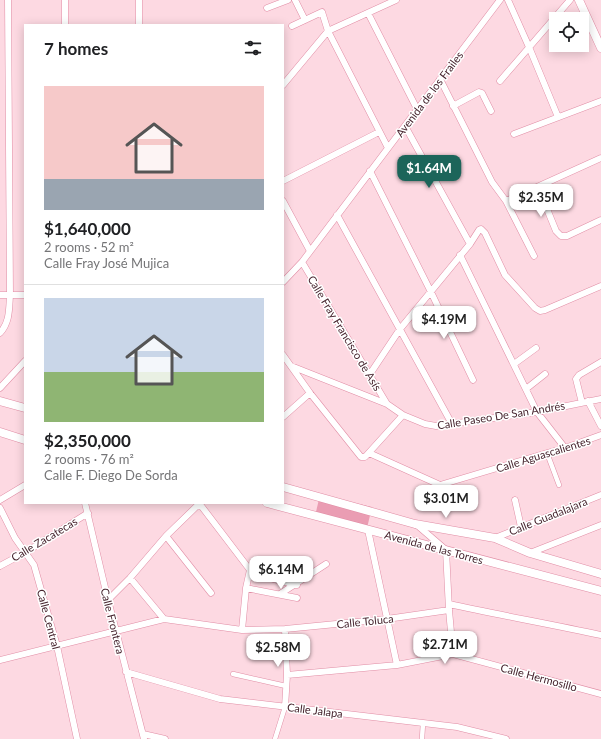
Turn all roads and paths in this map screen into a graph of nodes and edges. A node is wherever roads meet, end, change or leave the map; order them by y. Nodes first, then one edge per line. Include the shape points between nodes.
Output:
1 (8, 0) edge
2 (65, 0) edge
3 (139, 0) edge
4 (288, 0) edge
5 (295, 0) edge
6 (396, 0) edge
7 (500, 0) edge
8 (508, 0) edge
9 (570, 0) edge
10 (579, 0) edge
11 (267, 8) dead end
12 (368, 13) junction
13 (305, 20) junction
14 (65, 24) edge
15 (139, 24) edge
16 (292, 26) dead end
17 (328, 31) junction
18 (529, 47) junction
19 (601, 48) edge
20 (440, 79) junction
21 (500, 81) dead end
22 (284, 84) edge
23 (601, 101) edge
24 (453, 106) junction
25 (417, 109) junction
26 (491, 111) dead end
27 (558, 117) junction
28 (405, 126) junction
29 (379, 132) junction
30 (514, 134) dead end
31 (388, 148) junction
32 (601, 158) edge
33 (370, 172) junction
34 (284, 180) edge
35 (538, 187) junction
36 (506, 201) junction
37 (284, 203) edge
38 (337, 215) junction
39 (601, 220) edge
40 (470, 244) junction
41 (310, 251) junction
42 (460, 255) junction
43 (534, 256) dead end
44 (302, 262) junction
45 (284, 281) edge
46 (601, 286) edge
47 (431, 292) junction
48 (0, 295) edge
49 (10, 295) junction
50 (24, 295) edge
51 (400, 329) junction
52 (0, 333) edge
53 (536, 348) dead end
54 (284, 357) edge
55 (24, 362) edge
56 (601, 362) edge
57 (514, 364) junction
58 (291, 366) junction
59 (370, 374) junction
60 (545, 374) dead end
61 (473, 380) dead end
62 (0, 388) edge
63 (526, 389) junction
64 (310, 393) junction
65 (601, 399) edge
66 (0, 401) edge
67 (585, 402) junction
68 (387, 404) junction
69 (24, 408) edge
70 (537, 412) junction
71 (403, 414) junction
72 (284, 416) edge
73 (452, 424) junction
74 (601, 426) edge
75 (0, 432) edge
76 (601, 435) edge
77 (24, 440) edge
78 (565, 448) junction
79 (369, 453) junction
80 (546, 453) junction
81 (559, 485) dead end
82 (24, 487) edge
83 (284, 487) edge
84 (601, 495) edge
85 (0, 500) edge
86 (515, 500) dead end
87 (85, 504) edge
88 (198, 504) edge
89 (200, 504) edge
90 (271, 504) edge
91 (0, 508) edge
92 (88, 512) junction
93 (416, 524) junction
94 (601, 525) edge
95 (521, 526) junction
96 (368, 530) junction
97 (166, 536) junction
98 (495, 538) junction
99 (446, 550) junction
100 (26, 552) junction
101 (530, 553) junction
102 (326, 564) dead end
103 (0, 566) edge
104 (601, 574) edge
105 (130, 578) junction
106 (270, 578) dead end
107 (297, 584) junction
108 (246, 588) junction
109 (601, 591) edge
110 (211, 593) dead end
111 (280, 594) junction
112 (297, 598) dead end
113 (108, 600) junction
114 (449, 607) junction
115 (164, 619) junction
116 (387, 619) junction
117 (285, 629) junction
118 (242, 630) junction
119 (116, 632) junction
120 (601, 635) edge
121 (57, 646) junction
122 (453, 654) junction
123 (0, 660) edge
124 (397, 665) junction
125 (126, 672) junction
126 (232, 674) dead end
127 (288, 675) junction
128 (286, 686) junction
129 (601, 694) edge
130 (285, 706) junction
131 (423, 723) junction
132 (144, 736) edge
133 (77, 739) edge
134 (166, 739) edge
135 (275, 739) edge
136 (422, 739) edge
137 (506, 739) edge

1 - 49 street
2 - 14 street
3 - 15 street
4 - 11 street
5 - 13 street
6 - 12 street
7 - 20 street, Avenida de los Frailes
8 - 18 street
9 - 18 street
10 - 19 street
12 - 17 street
12 - 25 street
13 - 16 street
13 - 17 street via 322,12
17 - 22 street
17 - 29 street
18 - 21 street
18 - 27 street
20 - 24 street
20 - 25 street, Avenida de los Frailes
23 - 27 street
24 - 26 street via 480,92
24 - 36 street via 492,182
25 - 28 street, Avenida de los Frailes
27 - 30 street
28 - 31 street, Avenida de los Frailes
28 - 40 street
29 - 31 street
29 - 34 street
31 - 33 street, Avenida de los Frailes
32 - 35 street
33 - 38 street, Avenida de los Frailes
33 - 47 street
35 - 36 street
35 - 39 street via 556,232 561,236 567,236
36 - 43 street
37 - 41 street
38 - 41 street, Avenida de los Frailes
38 - 51 street
40 - 42 street
40 - 46 street via 481,229 505,275 535,308 540,310
41 - 44 street, Avenida de los Frailes
42 - 47 street
42 - 57 street
44 - 45 street, Avenida de los Frailes
44 - 59 street, Calle Fray Francisco de Asís
47 - 51 street
47 - 61 street
48 - 49 street
49 - 50 street
49 - 52 street via 7,324
51 - 59 street
51 - 73 street
53 - 57 street
54 - 58 street
55 - 62 street
56 - 67 street via 576,378
57 - 63 street
58 - 64 street
58 - 68 street, Calle Paseo De San Andrés
59 - 68 street, Calle Fray Francisco de Asís
60 - 63 street
63 - 70 street
64 - 72 street
64 - 79 street via 362,457
65 - 67 street, Calle Paseo De San Andrés
66 - 69 street
67 - 70 street, Calle Paseo De San Andrés
67 - 74 street
68 - 71 street, Calle Paseo De San Andrés
70 - 73 street, Calle Paseo De San Andrés
70 - 78 street
71 - 73 street, Calle Paseo De San Andrés via 430,426
71 - 79 street
75 - 77 street
76 - 78 street, Calle Aguascalientes
78 - 80 street, Calle Aguascalientes
79 - 80 street, Calle Aguascalientes via 440,485
80 - 81 street
82 - 85 street
83 - 93 street, Avenida de las Torres
84 - 95 street, Calle Guadalajara
86 - 95 street
87 - 92 street, Calle Frontera
88 - 97 street
89 - 108 street via 248,566 250,574
90 - 96 street, Avenida de las Torres
91 - 100 street, Calle Central via 15,538
92 - 100 street, Calle Zacatecas
92 - 113 street, Calle Frontera
93 - 98 street, Avenida de las Torres
93 - 99 street
94 - 101 street
95 - 98 street, Calle Guadalajara
96 - 99 street, Avenida de las Torres
96 - 116 street
97 - 105 street
97 - 110 street
98 - 101 street, Avenida de las Torres
99 - 109 street, Avenida de las Torres
99 - 114 street
100 - 103 street, Calle Zacatecas
100 - 121 street, Calle Central via 34,565
101 - 104 street, Avenida de las Torres
102 - 107 street
105 - 113 street
105 - 115 street
106 - 107 street
107 - 111 street
108 - 111 street
108 - 118 street
111 - 112 street
113 - 119 street, Calle Frontera
114 - 116 street, Calle Toluca
114 - 120 street, Calle Toluca via 553,624
114 - 122 street
115 - 118 street, Calle Toluca
115 - 119 street, Calle Toluca
116 - 117 street, Calle Toluca
116 - 124 street
117 - 118 street, Calle Toluca
117 - 127 street
119 - 121 street, Calle Toluca
119 - 125 street, Calle Frontera
121 - 123 street, Calle Toluca
121 - 133 street, Calle Central
122 - 124 street, Calle Hermosillo
122 - 129 street, Calle Hermosillo
124 - 127 street, Calle Hermosillo
125 - 130 street, Calle Jalapa via 220,699
125 - 132 street, Calle Frontera
126 - 128 street
127 - 128 street
128 - 130 street
130 - 131 street, Calle Jalapa
130 - 135 street
131 - 136 street
131 - 137 street, Calle Jalapa via 457,727
132 - 134 street

